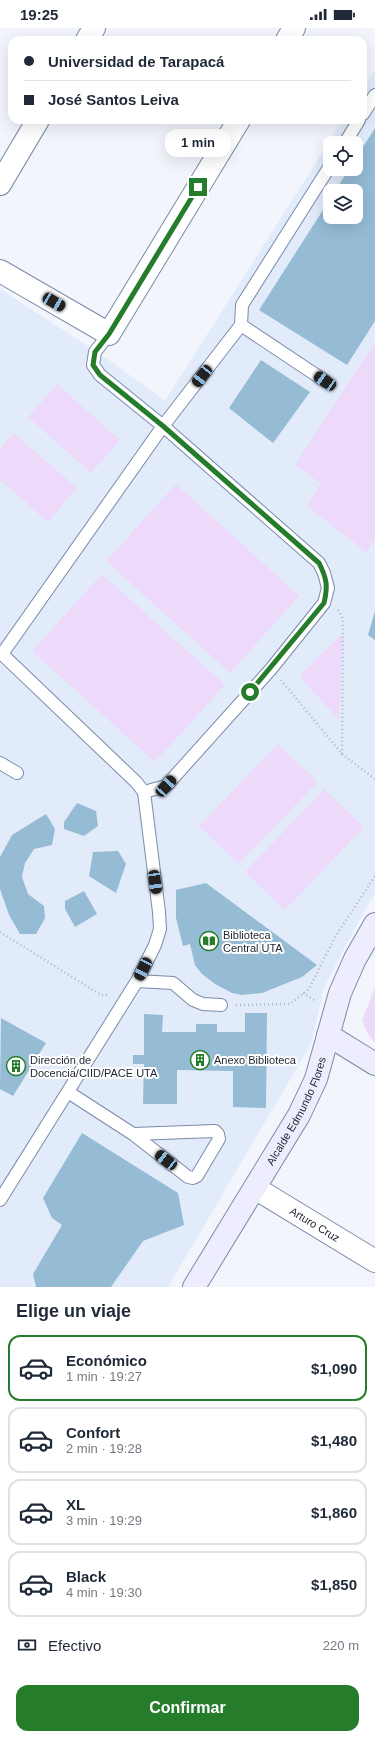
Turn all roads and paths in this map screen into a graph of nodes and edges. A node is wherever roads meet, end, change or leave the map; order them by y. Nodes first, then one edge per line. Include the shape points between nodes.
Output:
1 (375, 95) edge
2 (367, 113) edge
3 (36, 124) edge
4 (236, 124) edge
5 (359, 124) edge
6 (350, 136) edge
7 (324, 176) edge
8 (0, 184) edge
9 (0, 270) edge
10 (241, 325) junction
11 (109, 334) junction
12 (325, 381) dead end
13 (163, 426) junction
14 (328, 588) junction
15 (271, 668) junction
16 (342, 754) junction
17 (0, 762) edge
18 (17, 773) dead end
19 (375, 779) edge
20 (144, 792) junction
21 (375, 876) edge
22 (375, 924) edge
23 (0, 932) edge
24 (137, 981) junction
25 (128, 996) junction
26 (221, 1005) joint
27 (328, 1035) junction
28 (375, 1064) edge
29 (68, 1092) junction
30 (133, 1134) junction
31 (255, 1188) junction
32 (0, 1200) edge
33 (375, 1262) edge
34 (194, 1287) edge

1 - 2 lane
3 - 8 street
4 - 11 street
5 - 6 lane
7 - 10 lane via 242,305
9 - 11 street
10 - 12 lane
10 - 13 lane
11 - 13 lane via 95,352 93,365 100,375
13 - 14 lane via 319,563
13 - 20 lane via 2,654
14 - 15 lane via 324,603
14 - 16 path via 343,619
15 - 16 path
15 - 20 lane via 166,786
16 - 19 path
17 - 18 lane
20 - 24 lane via 160,929
21 - 26 path via 335,937 308,989 290,1004
22 - 27 street, Alcalde Edmundo Flores via 355,959 340,993
23 - 25 path via 101,995
24 - 25 lane
24 - 26 lane via 173,983 193,1000 203,1004
25 - 29 lane
27 - 28 street
27 - 31 street, Alcalde Edmundo Flores via 316,1079 308,1097
29 - 30 lane
29 - 32 lane
30 - 30 lane via 188,1177 193,1178 197,1176 218,1139 215,1131
31 - 33 street, Arturo Cruz
31 - 34 street, Alcalde Edmundo Flores

